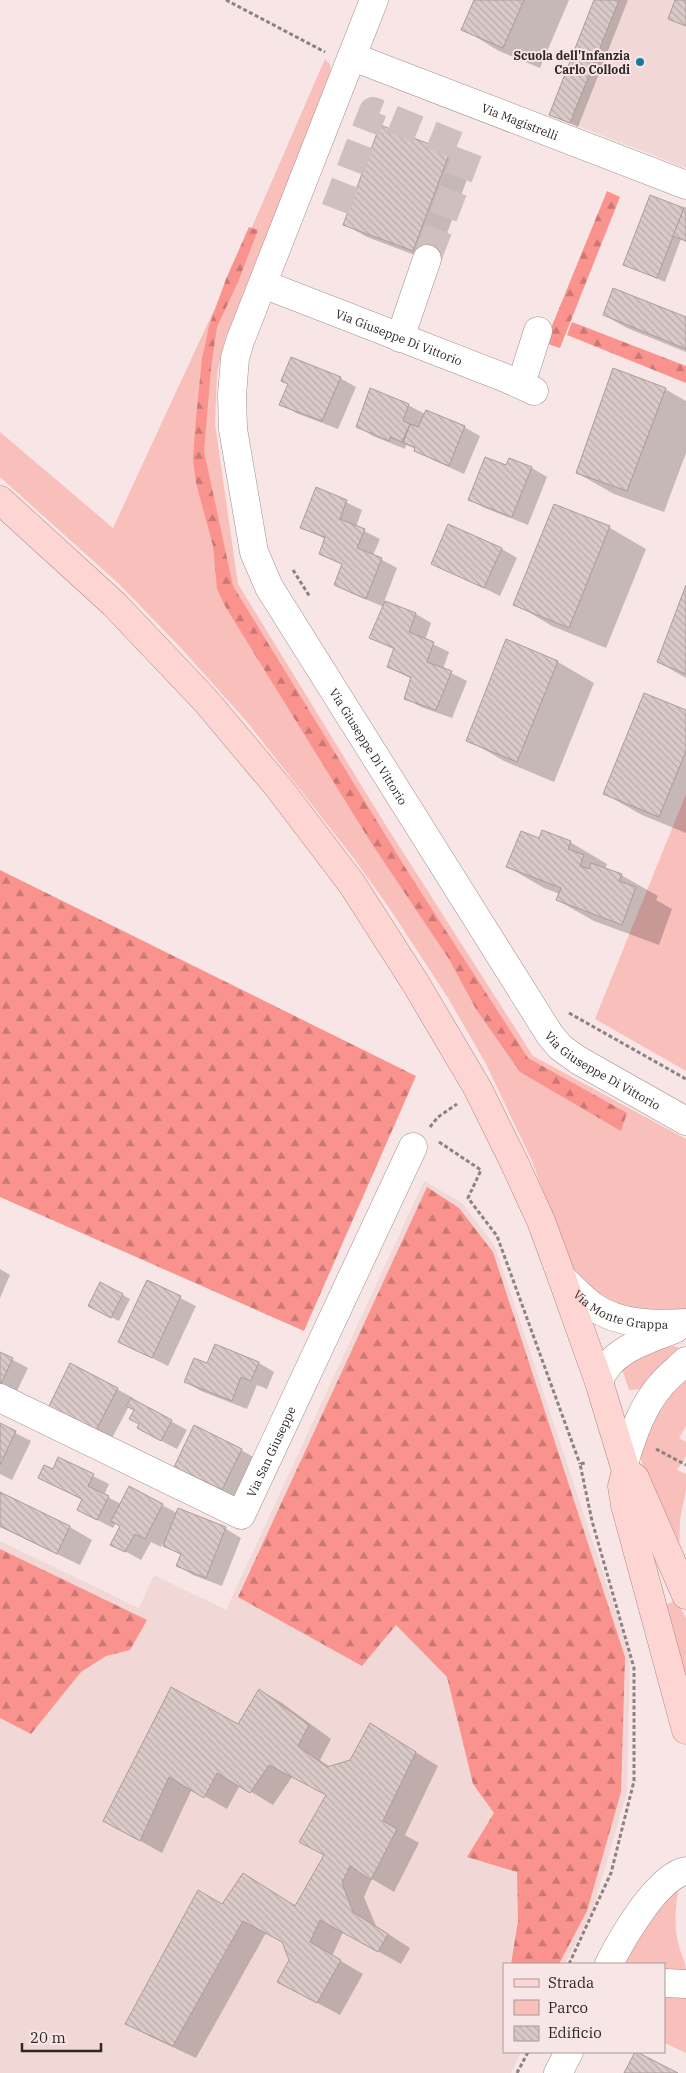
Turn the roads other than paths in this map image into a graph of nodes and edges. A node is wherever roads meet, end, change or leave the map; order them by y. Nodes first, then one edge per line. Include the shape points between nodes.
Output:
1 (374, 0) edge
2 (353, 56) junction
3 (686, 185) edge
4 (427, 259) tunnel mouth
5 (263, 284) junction
6 (538, 331) dead end
7 (400, 338) junction
8 (0, 500) edge
9 (686, 1121) edge
10 (418, 1140) road end
11 (562, 1278) junction
12 (686, 1324) edge
13 (686, 1361) edge
14 (599, 1382) junction
15 (0, 1398) edge
16 (625, 1467) junction
17 (686, 1596) edge
18 (686, 1730) edge
19 (686, 1870) edge
20 (609, 1963) edge
21 (666, 1983) edge
22 (686, 1984) edge
23 (568, 2053) edge
24 (558, 2073) edge

1 - 2 street, Via Giuseppe Di Vittorio
2 - 3 street, Via Magistrelli
2 - 5 street, Via Giuseppe Di Vittorio
4 - 7 street
5 - 7 street, Via Giuseppe Di Vittorio
5 - 9 street, Via Giuseppe Di Vittorio via 235,358 232,410 254,552 269,587 550,1035 578,1060
6 - 7 street, Via Giuseppe Di Vittorio via 521,385
8 - 11 main road via 114,604 206,701 279,788 352,884 478,1089 541,1222
10 - 15 street, Via San Giuseppe via 241,1515
11 - 12 street, Via Monte Grappa via 596,1308 613,1316 660,1325
11 - 14 main road
12 - 14 street, Via Monte Grappa via 624,1352 607,1364
13 - 16 street via 647,1404 638,1422
14 - 16 main road
16 - 17 main road via 635,1478
16 - 18 main road via 622,1486 625,1504
19 - 20 street via 671,1877 656,1892 623,1936
21 - 22 street
23 - 24 street

